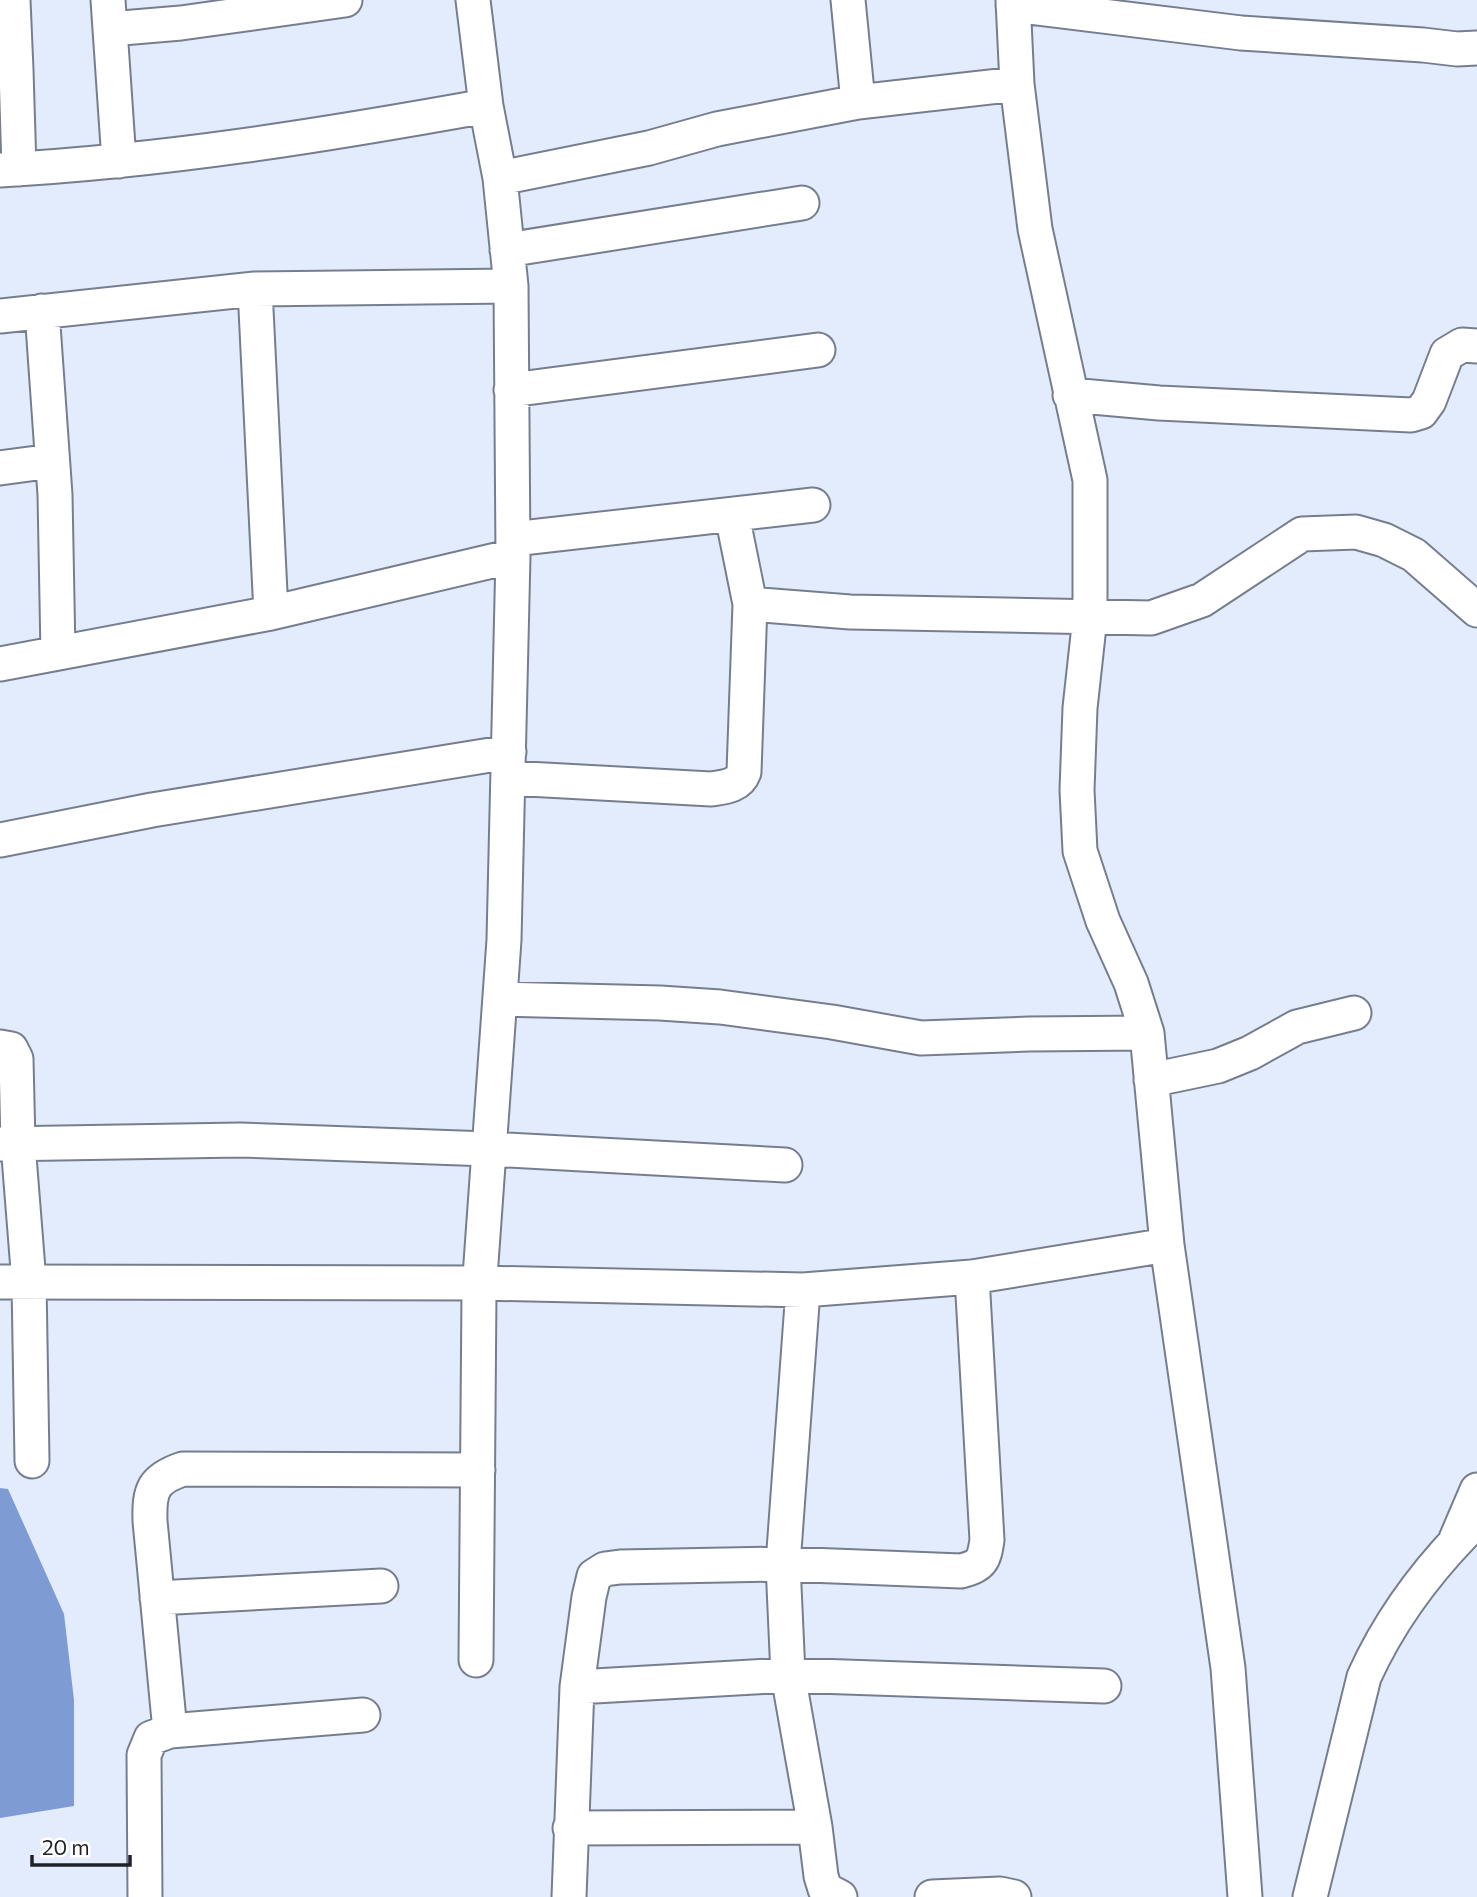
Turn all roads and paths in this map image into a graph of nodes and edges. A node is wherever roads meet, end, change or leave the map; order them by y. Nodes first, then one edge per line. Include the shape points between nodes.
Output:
1 (13, 0) edge
2 (345, 0) edge
3 (473, 0) edge
4 (848, 0) edge
5 (1013, 3) edge
6 (109, 14) edge
7 (1477, 48) edge
8 (8, 71) edge
9 (1017, 84) junction
10 (858, 102) junction
11 (486, 106) junction
12 (119, 161) junction
13 (9, 169) edge
14 (500, 178) junction
15 (802, 203) dead end
16 (507, 250) junction
17 (510, 286) junction
18 (255, 289) junction
19 (42, 311) junction
20 (0, 316) edge
21 (1477, 346) edge
22 (818, 349) dead end
23 (511, 390) junction
24 (1070, 395) junction
25 (52, 461) junction
26 (0, 468) edge
27 (813, 505) dead end
28 (732, 515) junction
29 (513, 547) junction
30 (750, 604) junction
31 (1477, 610) edge
32 (271, 613) junction
33 (1090, 617) junction
34 (58, 653) junction
35 (0, 664) edge
36 (508, 765) junction
37 (0, 840) edge
38 (500, 999) junction
39 (1354, 1013) dead end
40 (1147, 1033) junction
41 (0, 1047) edge
42 (1151, 1080) junction
43 (9, 1144) edge
44 (488, 1149) junction
45 (785, 1165) dead end
46 (1167, 1245) junction
47 (972, 1277) junction
48 (14, 1282) edge
49 (480, 1283) junction
50 (803, 1290) junction
51 (32, 1461) dead end
52 (478, 1470) junction
53 (1477, 1490) edge
54 (1466, 1530) edge
55 (783, 1564) junction
56 (381, 1587) dead end
57 (157, 1598) junction
58 (477, 1660) dead end
59 (788, 1675) junction
60 (1104, 1686) dead end
61 (577, 1687) junction
62 (363, 1715) dead end
63 (170, 1731) junction
64 (816, 1826) junction
65 (570, 1828) junction
66 (145, 1897) edge
67 (569, 1897) edge
68 (840, 1897) edge
69 (932, 1897) edge
70 (1014, 1897) edge
71 (1245, 1897) edge
72 (1310, 1897) edge

1 - 8 street
2 - 6 street via 181,23
3 - 11 street
4 - 10 street
5 - 7 street via 1241,33
5 - 9 street
6 - 12 street
8 - 13 street
9 - 10 street
9 - 24 street via 1035,229
10 - 14 street
11 - 12 street via 317,136
11 - 14 street
12 - 13 street
14 - 16 street
15 - 16 street
16 - 17 street
17 - 18 street
17 - 23 street
18 - 19 street
18 - 32 street
19 - 20 street
19 - 25 street
21 - 24 street via 1462,345 1447,354 1429,401 1421,412 1411,415
22 - 23 street
23 - 29 street
24 - 33 street via 1090,480
25 - 26 street
25 - 34 street
27 - 28 street
28 - 29 street
28 - 30 street
29 - 32 street
29 - 36 street
30 - 33 street via 850,612
30 - 36 street via 744,772 735,784 712,789
31 - 33 street via 1402,548 1356,532 1335,531 1302,534 1178,611 1152,618
32 - 34 street
33 - 40 street via 1080,708 1080,852
34 - 35 street
36 - 37 street via 152,810
36 - 38 street
38 - 40 street via 720,1007 921,1038
38 - 44 street
39 - 42 street via 1297,1027 1218,1066
40 - 42 street
41 - 43 street via 11,1049 16,1059
42 - 46 street
43 - 44 street via 240,1140
43 - 48 street
44 - 45 street
44 - 49 street
46 - 47 street
46 - 71 street via 1228,1668
47 - 50 street
47 - 55 street via 987,1540 982,1561 961,1571
48 - 49 street
48 - 51 street
49 - 50 street
49 - 52 street
50 - 55 street
52 - 57 street via 183,1469 170,1474 155,1486 149,1502
52 - 58 street
53 - 54 street
54 - 72 street via 1396,1615 1364,1677
55 - 59 street
55 - 61 street via 620,1567 594,1576
56 - 57 street
57 - 63 street
59 - 60 street
59 - 61 street
59 - 64 street
61 - 65 street
62 - 63 street
63 - 66 street via 151,1738 144,1755
64 - 65 street
64 - 68 street via 825,1889
65 - 67 street
69 - 70 street

